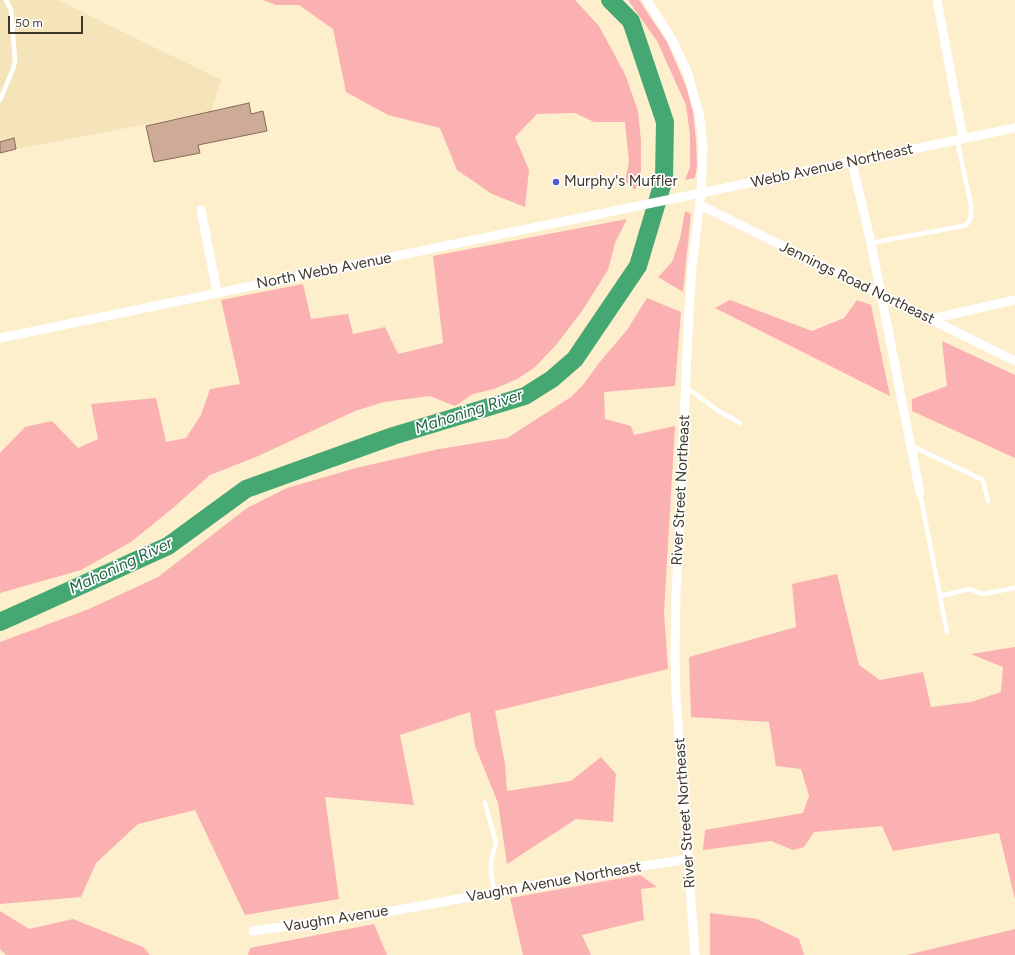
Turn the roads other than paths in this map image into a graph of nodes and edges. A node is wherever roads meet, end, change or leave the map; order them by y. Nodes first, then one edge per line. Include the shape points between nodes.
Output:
1 (6, 0) edge
2 (647, 0) edge
3 (936, 0) edge
4 (0, 100) edge
5 (1015, 128) edge
6 (960, 139) junction
7 (852, 162) junction
8 (701, 193) junction
9 (649, 204) joint
10 (700, 205) junction
11 (201, 210) dead end
12 (871, 243) junction
13 (217, 292) junction
14 (880, 294) junction
15 (1015, 300) edge
16 (931, 319) junction
17 (0, 338) edge
18 (1015, 361) edge
19 (686, 387) junction
20 (740, 423) dead end
21 (910, 445) junction
22 (920, 493) joint
23 (988, 501) dead end
24 (1015, 588) edge
25 (940, 596) junction
26 (947, 632) dead end
27 (485, 803) dead end
28 (688, 859) junction
29 (494, 893) junction
30 (419, 906) joint
31 (253, 931) dead end
32 (695, 955) edge

1 - 4 lane via 10,10 15,61
2 - 8 street, River Street Northeast via 685,67 697,103 703,148
3 - 6 street
5 - 6 street, Webb Avenue Northeast
6 - 7 street, Webb Avenue Northeast
6 - 12 lane via 971,205 971,218 967,224
7 - 8 street, Webb Avenue Northeast
7 - 12 street
8 - 9 street, Webb Avenue Northeast
8 - 10 street, River Street Northeast
9 - 13 street, North Webb Avenue
10 - 14 street, Jennings Road Northeast
10 - 19 street, River Street Northeast via 689,312
11 - 13 street
12 - 14 street
13 - 17 street, North Webb Avenue
14 - 16 street, Jennings Road Northeast
14 - 21 street
15 - 16 street
16 - 18 street, Jennings Road Northeast
19 - 20 lane
19 - 28 street, River Street Northeast via 675,654
21 - 22 street
21 - 23 lane via 983,480
22 - 25 lane
24 - 25 lane via 982,594 970,589
25 - 26 lane
27 - 29 lane via 496,842 490,870
28 - 29 street, Vaughn Avenue Northeast
28 - 32 street, River Street Northeast
29 - 30 street, Vaughn Avenue Northeast
30 - 31 street, Vaughn Avenue

